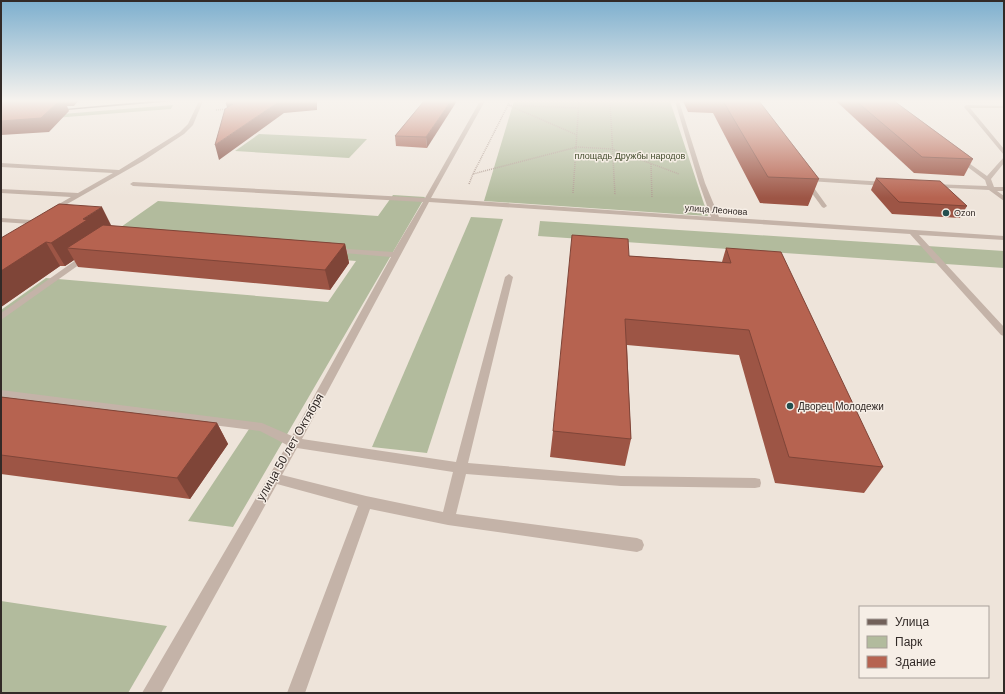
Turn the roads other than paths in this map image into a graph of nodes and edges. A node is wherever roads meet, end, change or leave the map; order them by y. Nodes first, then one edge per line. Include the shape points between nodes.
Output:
1 (181, 133) edge
2 (465, 133) edge
3 (687, 133) edge
4 (988, 133) edge
5 (952, 153) edge
6 (1004, 153) edge
7 (1004, 159) edge
8 (1, 165) edge
9 (119, 172) junction
10 (800, 173) edge
11 (988, 179) junction
12 (805, 180) junction
13 (133, 184) dead end
14 (890, 184) edge
15 (921, 185) edge
16 (991, 189) junction
17 (1004, 189) edge
18 (1, 191) edge
19 (79, 195) junction
20 (1004, 199) edge
21 (427, 200) junction
22 (824, 206) dead end
23 (45, 214) edge
24 (716, 219) junction
25 (1, 220) edge
26 (19, 229) edge
27 (912, 232) junction
28 (1004, 238) edge
29 (96, 250) edge
30 (326, 250) edge
31 (396, 255) junction
32 (509, 277) dead end
33 (1, 317) edge
34 (1004, 333) edge
35 (1, 394) edge
36 (294, 443) junction
37 (461, 468) junction
38 (273, 478) junction
39 (755, 483) dead end
40 (366, 502) junction
41 (448, 519) junction
42 (637, 545) dead end
43 (151, 693) edge
44 (296, 693) edge

1 - 9 street
2 - 21 street, улица 50 лет Октября
3 - 24 street
4 - 6 street
5 - 11 street
7 - 11 street
8 - 9 street
9 - 19 street
10 - 12 street
11 - 16 street
12 - 14 street
12 - 22 street
13 - 21 street, улица Леонова
15 - 16 street
16 - 17 street
16 - 20 street
18 - 19 street
19 - 23 street
21 - 24 street, улица Леонова
21 - 31 street, улица 50 лет Октября
24 - 27 street, улица Леонова
25 - 26 street via 35,220
27 - 28 street, улица Леонова
27 - 34 street
29 - 33 street
30 - 31 street
31 - 36 street, улица 50 лет Октября
32 - 37 street
35 - 36 street via 262,427
36 - 37 street
36 - 38 street, улица 50 лет Октября
37 - 39 street via 621,481
37 - 41 street
38 - 40 street
38 - 43 street, улица 50 лет Октября
40 - 41 street
40 - 44 street
41 - 42 street

